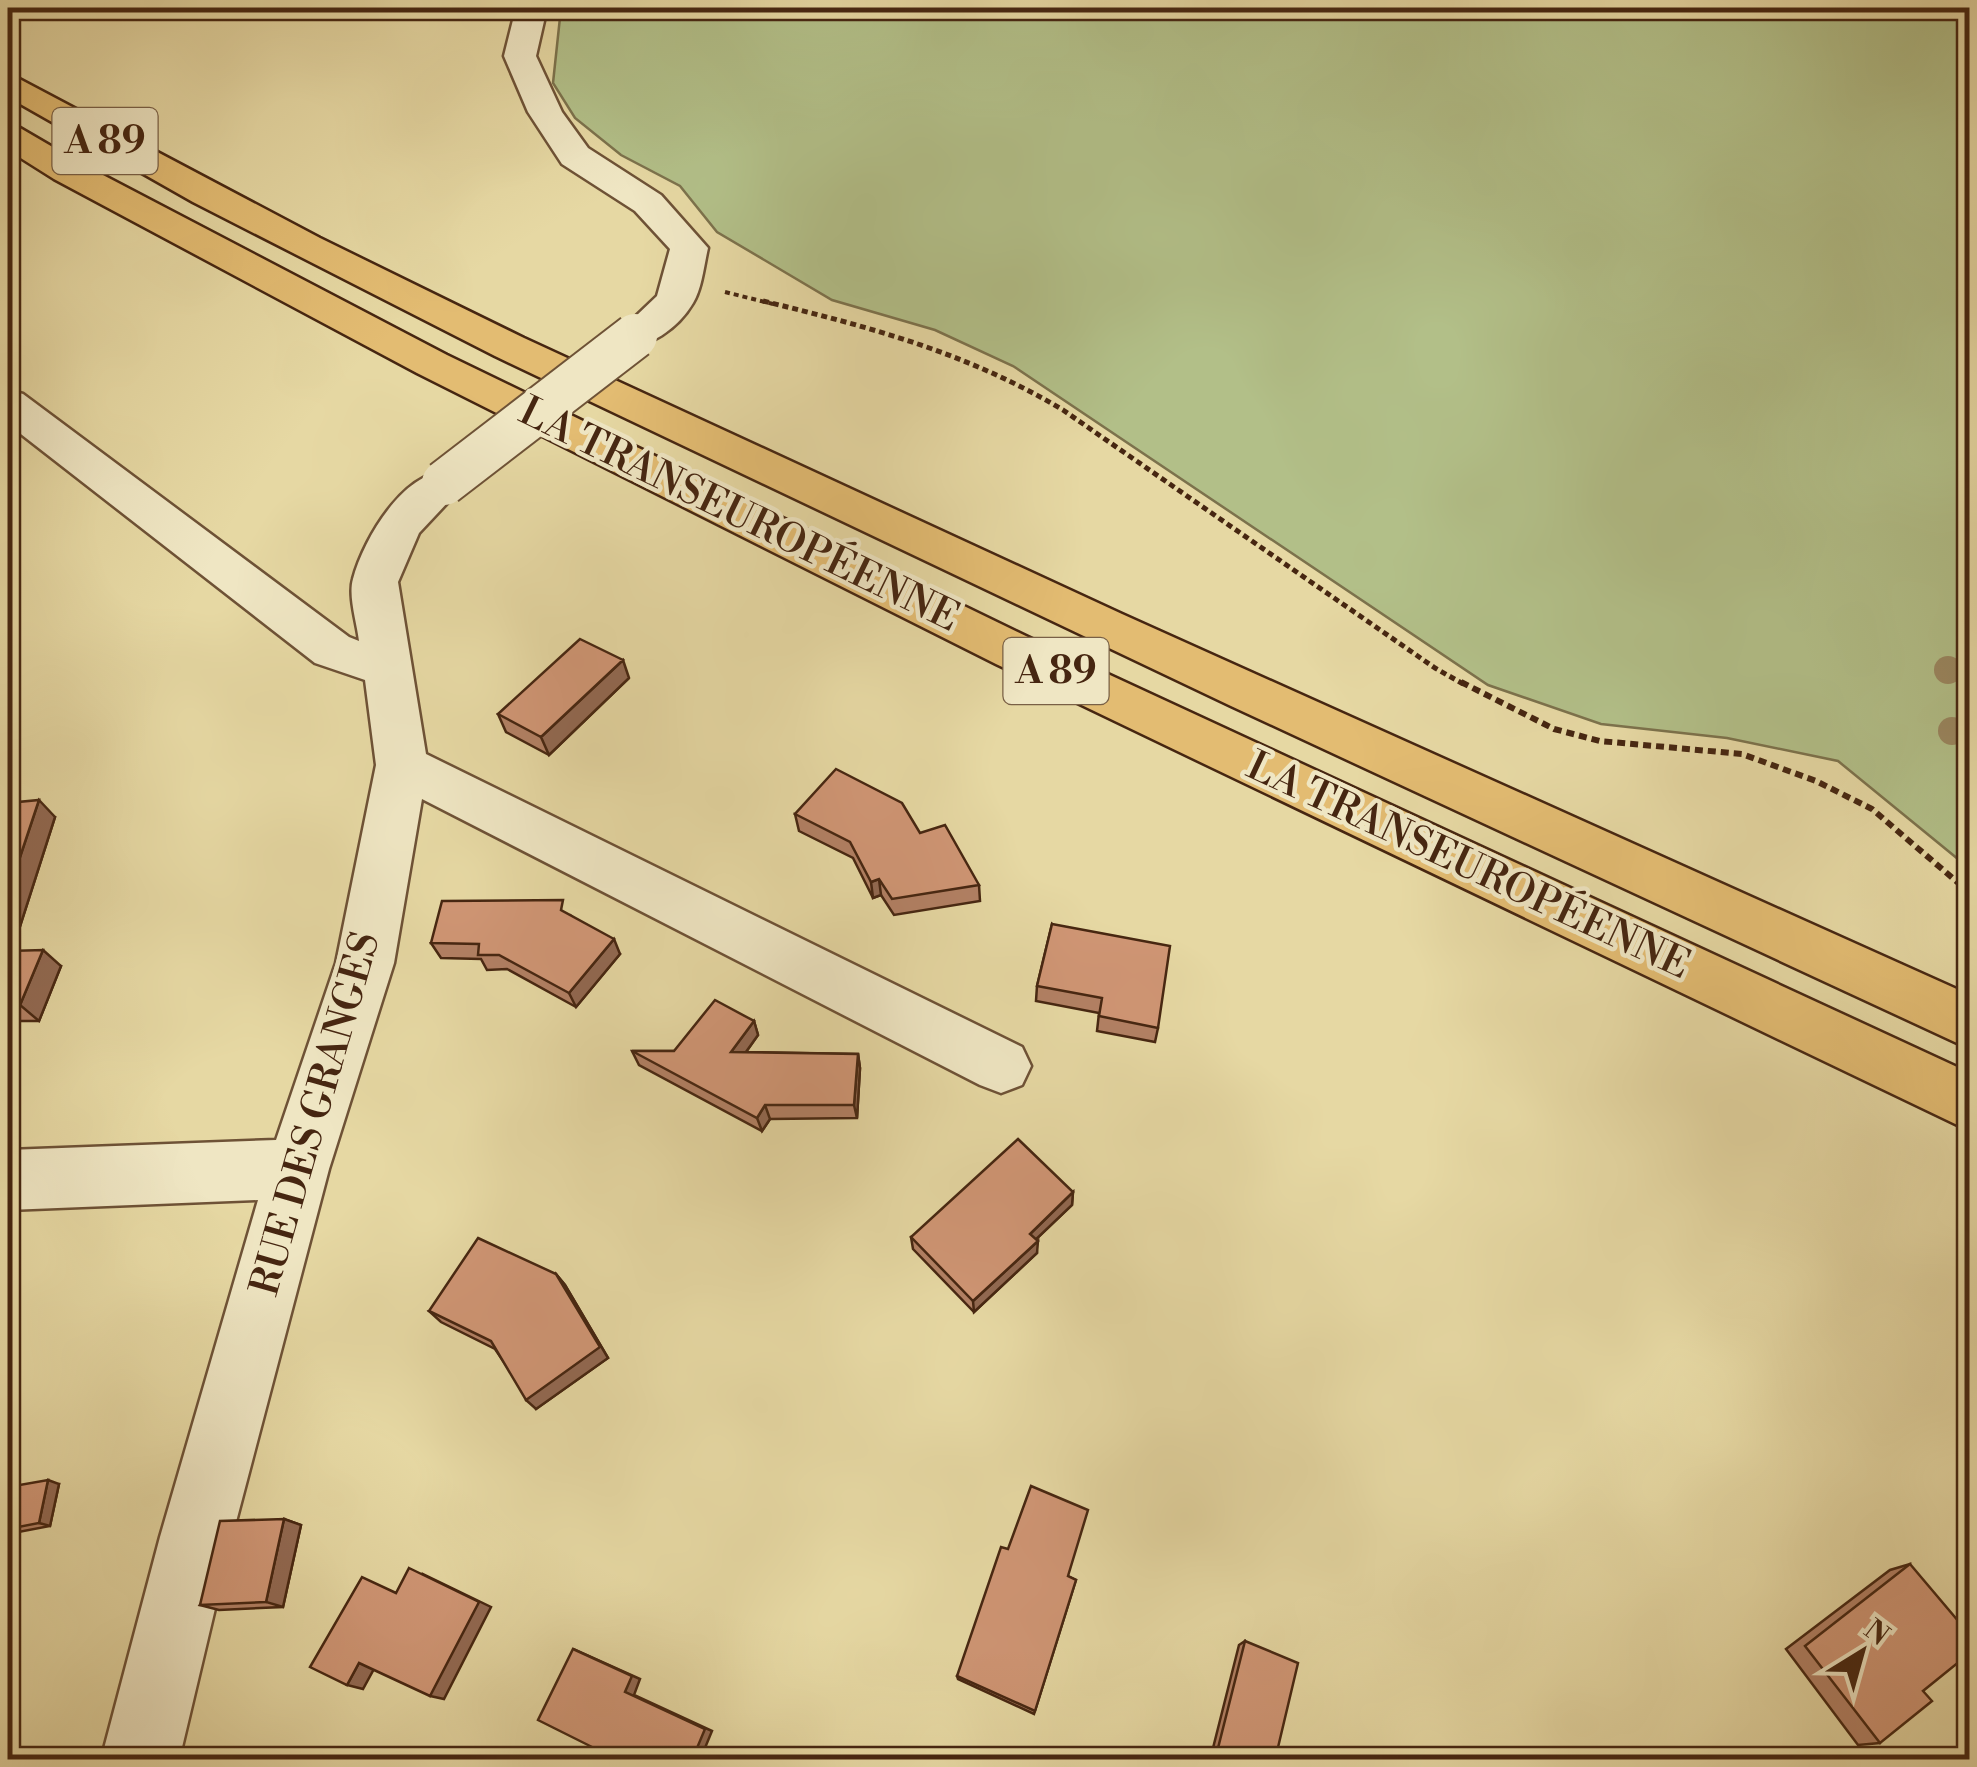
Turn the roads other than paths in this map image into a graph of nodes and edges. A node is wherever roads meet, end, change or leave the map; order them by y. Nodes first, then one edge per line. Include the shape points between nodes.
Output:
1 (531, 8) edge
2 (8, 83) edge
3 (8, 135) edge
4 (8, 403) edge
5 (386, 668) junction
6 (402, 765) junction
7 (1970, 1023) edge
8 (1001, 1066) dead end
9 (1970, 1103) edge
10 (298, 1170) junction
11 (8, 1180) edge
12 (140, 1760) edge

1 - 5 street, RUE DES GRANGES, bridge via 520,56 545,112 575,156 648,203 689,248 676,300 398,525 375,582
2 - 7 highway, LA TRANSEUROPÉENNE / A 89 via 112,145 473,330
3 - 9 highway, LA TRANSEUROPÉENNE / A 89 via 432,364 942,616
4 - 5 street via 332,650
5 - 6 street, RUE DES GRANGES
6 - 8 street
6 - 10 street, RUE DES GRANGES via 365,963
10 - 11 street
10 - 12 street, RUE DES GRANGES

